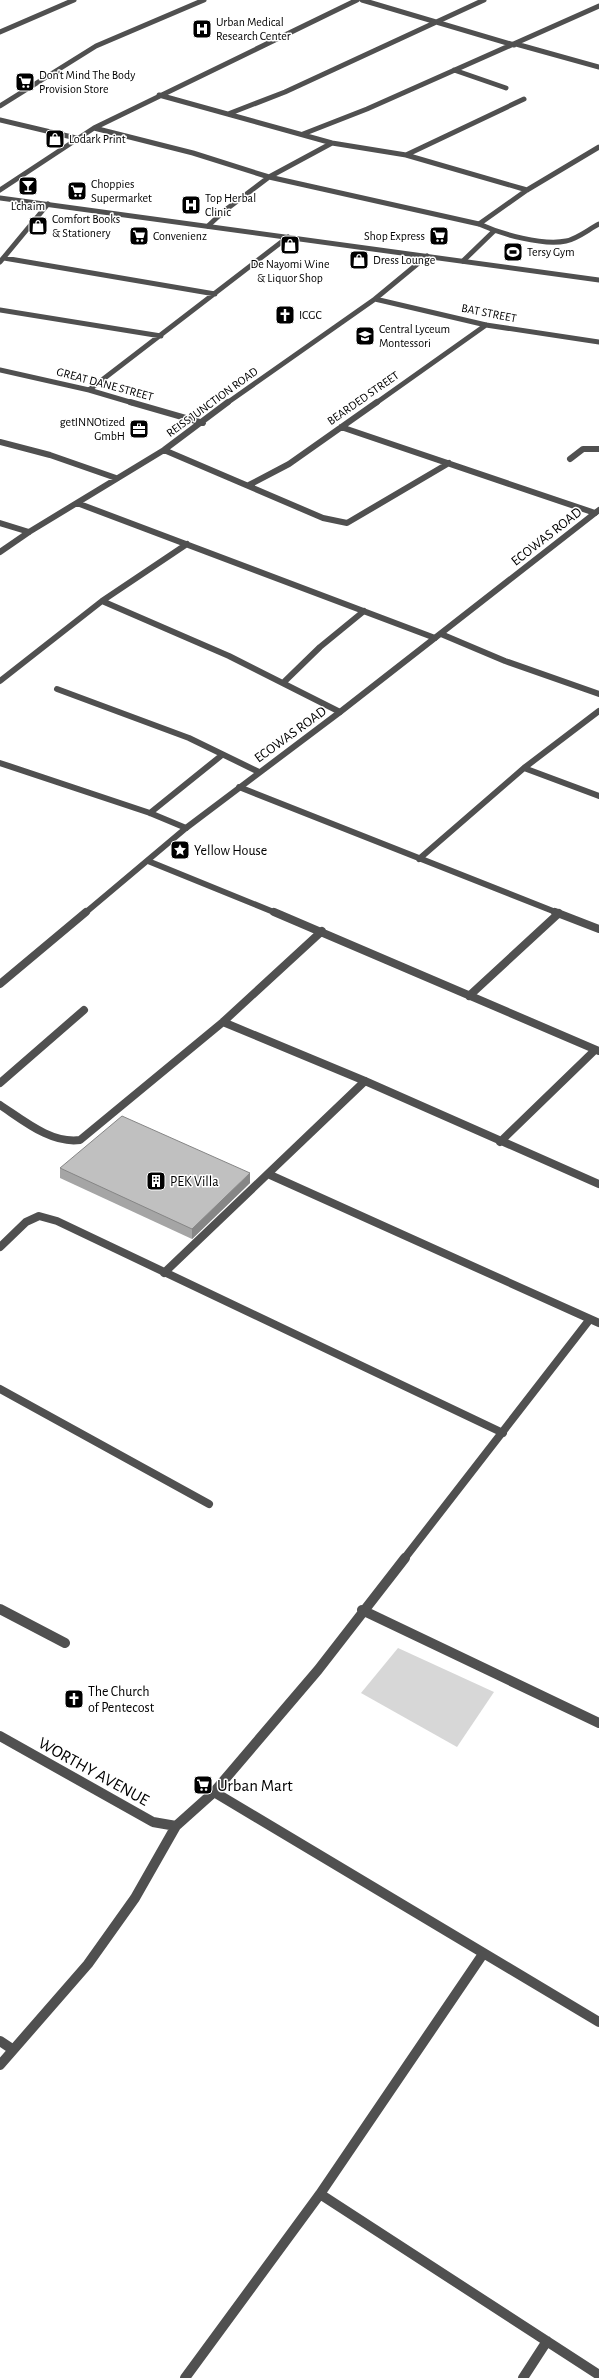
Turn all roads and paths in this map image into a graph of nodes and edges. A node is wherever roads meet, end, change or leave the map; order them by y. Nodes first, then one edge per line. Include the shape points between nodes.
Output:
1 (74, 0) edge
2 (204, 0) edge
3 (356, 0) edge
4 (362, 0) edge
5 (484, 0) edge
6 (599, 6) edge
7 (435, 22) junction
8 (0, 32) edge
9 (515, 44) junction
10 (599, 63) edge
11 (590, 64) junction
12 (599, 67) edge
13 (454, 70) junction
14 (506, 88) dead end
15 (159, 95) junction
16 (524, 99) dead end
17 (0, 106) edge
18 (228, 114) junction
19 (0, 120) edge
20 (94, 128) junction
21 (303, 134) junction
22 (76, 138) junction
23 (332, 143) junction
24 (599, 147) edge
25 (406, 154) junction
26 (269, 177) junction
27 (0, 190) edge
28 (527, 190) junction
29 (0, 198) edge
30 (48, 204) junction
31 (479, 224) junction
32 (599, 224) edge
33 (208, 226) junction
34 (494, 231) junction
35 (288, 237) junction
36 (427, 256) junction
37 (2, 260) edge
38 (463, 262) junction
39 (599, 280) edge
40 (214, 294) junction
41 (375, 299) junction
42 (0, 310) edge
43 (486, 325) junction
44 (162, 336) junction
45 (599, 342) edge
46 (0, 370) edge
47 (89, 390) junction
48 (203, 422) junction
49 (341, 427) junction
50 (0, 442) edge
51 (599, 449) edge
52 (164, 450) junction
53 (570, 459) dead end
54 (449, 463) junction
55 (116, 478) junction
56 (249, 485) junction
57 (77, 503) junction
58 (597, 511) edge
59 (0, 523) edge
60 (29, 532) junction
61 (187, 544) junction
62 (0, 552) edge
63 (102, 601) junction
64 (364, 611) junction
65 (438, 636) junction
66 (0, 681) edge
67 (283, 683) junction
68 (599, 686) edge
69 (57, 688) dead end
70 (596, 693) edge
71 (340, 712) junction
72 (599, 712) edge
73 (222, 755) junction
74 (2, 765) edge
75 (524, 768) junction
76 (259, 772) junction
77 (238, 787) junction
78 (599, 796) edge
79 (150, 813) junction
80 (186, 828) junction
81 (419, 859) junction
82 (148, 861) junction
83 (559, 913) junction
84 (599, 929) edge
85 (322, 932) junction
86 (0, 984) edge
87 (469, 996) junction
88 (84, 1010) dead end
89 (223, 1022) junction
90 (597, 1051) edge
91 (365, 1081) junction
92 (0, 1083) edge
93 (0, 1105) edge
94 (500, 1142) junction
95 (268, 1174) junction
96 (599, 1184) edge
97 (0, 1247) edge
98 (164, 1273) junction
99 (590, 1319) junction
100 (599, 1323) edge
101 (0, 1389) edge
102 (503, 1433) junction
103 (209, 1504) dead end
104 (0, 1609) edge
105 (362, 1610) junction
106 (65, 1642) dead end
107 (599, 1723) edge
108 (0, 1736) edge
109 (214, 1792) junction
110 (176, 1826) junction
111 (483, 1954) junction
112 (599, 2022) edge
113 (0, 2041) edge
114 (12, 2049) junction
115 (0, 2065) edge
116 (320, 2194) junction
117 (547, 2341) junction
118 (599, 2375) edge
119 (185, 2378) edge
120 (523, 2378) edge

1 - 8 street
2 - 17 street via 96,46
3 - 15 street
4 - 7 street
5 - 7 street
6 - 9 street
7 - 9 street
7 - 18 street via 386,46
9 - 11 street
9 - 13 street
10 - 11 street
11 - 12 street
13 - 14 street
13 - 21 street
15 - 18 street
15 - 20 street
16 - 25 street
18 - 21 street
19 - 22 street
20 - 22 street
20 - 26 street via 193,153
21 - 23 street
22 - 27 street
23 - 25 street
23 - 26 street
24 - 28 street
25 - 28 street
26 - 31 street
26 - 33 street
28 - 31 street
29 - 30 street
30 - 33 street
30 - 37 street
31 - 34 street
32 - 34 street via 560,243
33 - 35 street
34 - 38 street
35 - 36 street
35 - 40 street
36 - 38 street
36 - 41 street, REISS JUNCTION ROAD
37 - 40 street
38 - 39 street
40 - 44 street
41 - 43 street, BAT STREET
41 - 48 street, REISS JUNCTION ROAD
42 - 44 street
43 - 45 street, BAT STREET
43 - 49 street, BEARDED STREET
44 - 47 street
46 - 47 street, GREAT DANE STREET
47 - 48 street, GREAT DANE STREET
48 - 52 street, REISS JUNCTION ROAD
49 - 54 street
49 - 56 street, BEARDED STREET via 277,471
50 - 55 street via 50,455
51 - 53 street via 583,449
52 - 55 street, REISS JUNCTION ROAD
52 - 56 street
54 - 56 street via 347,523 323,518
54 - 58 street
55 - 57 street, REISS JUNCTION ROAD
57 - 60 street, REISS JUNCTION ROAD
57 - 61 street
58 - 65 street, ECOWAS ROAD
59 - 60 street
60 - 62 street, REISS JUNCTION ROAD
61 - 63 street
61 - 64 street
63 - 66 street
63 - 67 street via 230,656
64 - 65 street
64 - 67 street via 320,647
65 - 70 street
65 - 71 street, ECOWAS ROAD
67 - 71 street
68 - 70 street
69 - 73 street via 189,738
71 - 76 street, ECOWAS ROAD
72 - 75 street
73 - 76 street
73 - 79 street
74 - 79 street
75 - 78 street
75 - 81 street
76 - 77 street, ECOWAS ROAD
77 - 80 street, ECOWAS ROAD
77 - 81 street
79 - 80 street
80 - 82 street, ECOWAS ROAD
81 - 83 street
82 - 85 street
82 - 86 street, ECOWAS ROAD
83 - 84 street
83 - 87 street
85 - 87 street
85 - 89 street
87 - 90 street
88 - 92 street
89 - 91 street
89 - 93 street via 92,1132 75,1142 68,1142 43,1131
90 - 94 street
91 - 94 street
91 - 95 street
94 - 96 street
95 - 98 street
95 - 99 street
97 - 98 street via 26,1222 39,1216 57,1221
98 - 102 street
99 - 100 street
99 - 102 street
101 - 103 street
102 - 105 street
104 - 106 street
105 - 107 street
105 - 109 street via 318,1670
108 - 110 street, WORTHY AVENUE via 153,1822
109 - 110 street
109 - 111 street
110 - 114 street via 135,1898 88,1964
111 - 112 street
111 - 116 street
113 - 114 street
114 - 115 street
116 - 117 street
116 - 119 street
117 - 118 street
117 - 120 street

